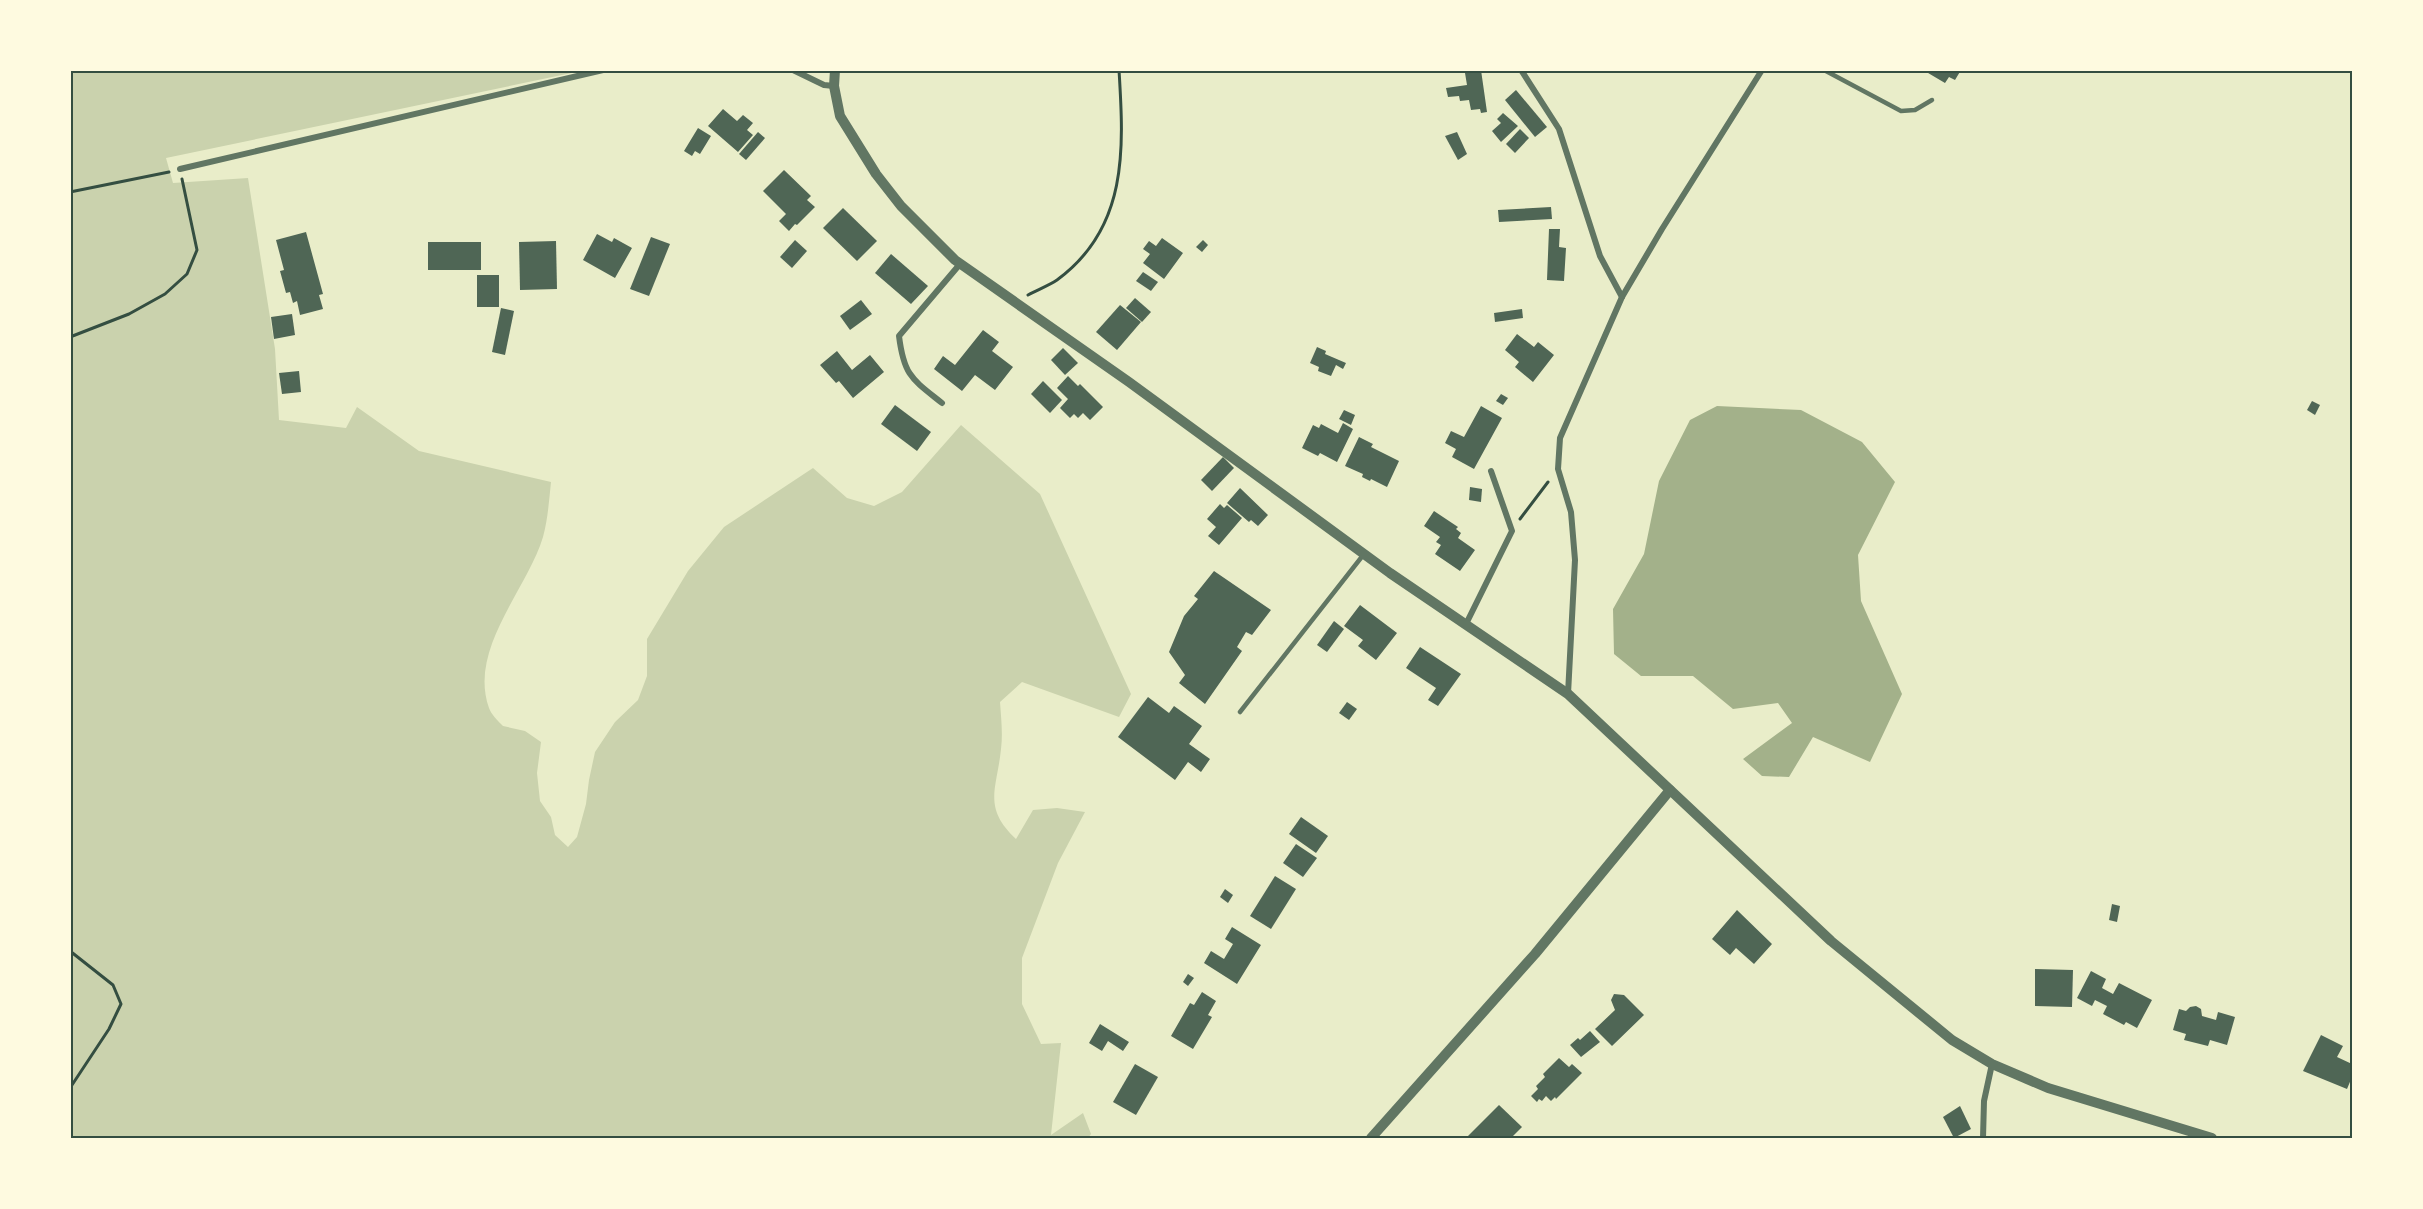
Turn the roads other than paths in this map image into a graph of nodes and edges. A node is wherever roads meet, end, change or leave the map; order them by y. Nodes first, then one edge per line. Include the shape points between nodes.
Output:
1 (603, 70) edge
2 (793, 70) edge
3 (836, 70) edge
4 (1521, 70) edge
5 (1762, 70) edge
6 (1824, 70) edge
7 (834, 86) junction
8 (1932, 100) dead end
9 (180, 169) road end
10 (960, 264) junction
11 (1622, 297) junction
12 (942, 403) dead end
13 (1491, 471) dead end
14 (1364, 554) junction
15 (1466, 624) junction
16 (1568, 694) junction
17 (1240, 712) dead end
18 (1670, 790) junction
19 (1992, 1064) junction
20 (1371, 1138) edge
21 (1983, 1138) edge
22 (2212, 1138) edge

1 - 9 street
2 - 7 street
3 - 7 street
4 - 11 street via 1559,129 1600,255
5 - 11 street
6 - 8 lane via 1901,111 1915,110
7 - 10 street via 840,116 876,174 901,206
10 - 12 street via 899,336 902,360 913,380
10 - 14 street via 1255,472
11 - 16 street via 1560,438 1558,469 1571,512 1575,560
13 - 15 street via 1512,531
14 - 15 street
14 - 17 lane
15 - 16 street
16 - 18 street
18 - 19 street via 1831,941 1952,1040
18 - 20 street via 1535,954
19 - 21 street via 1984,1101
19 - 22 street via 2048,1088

